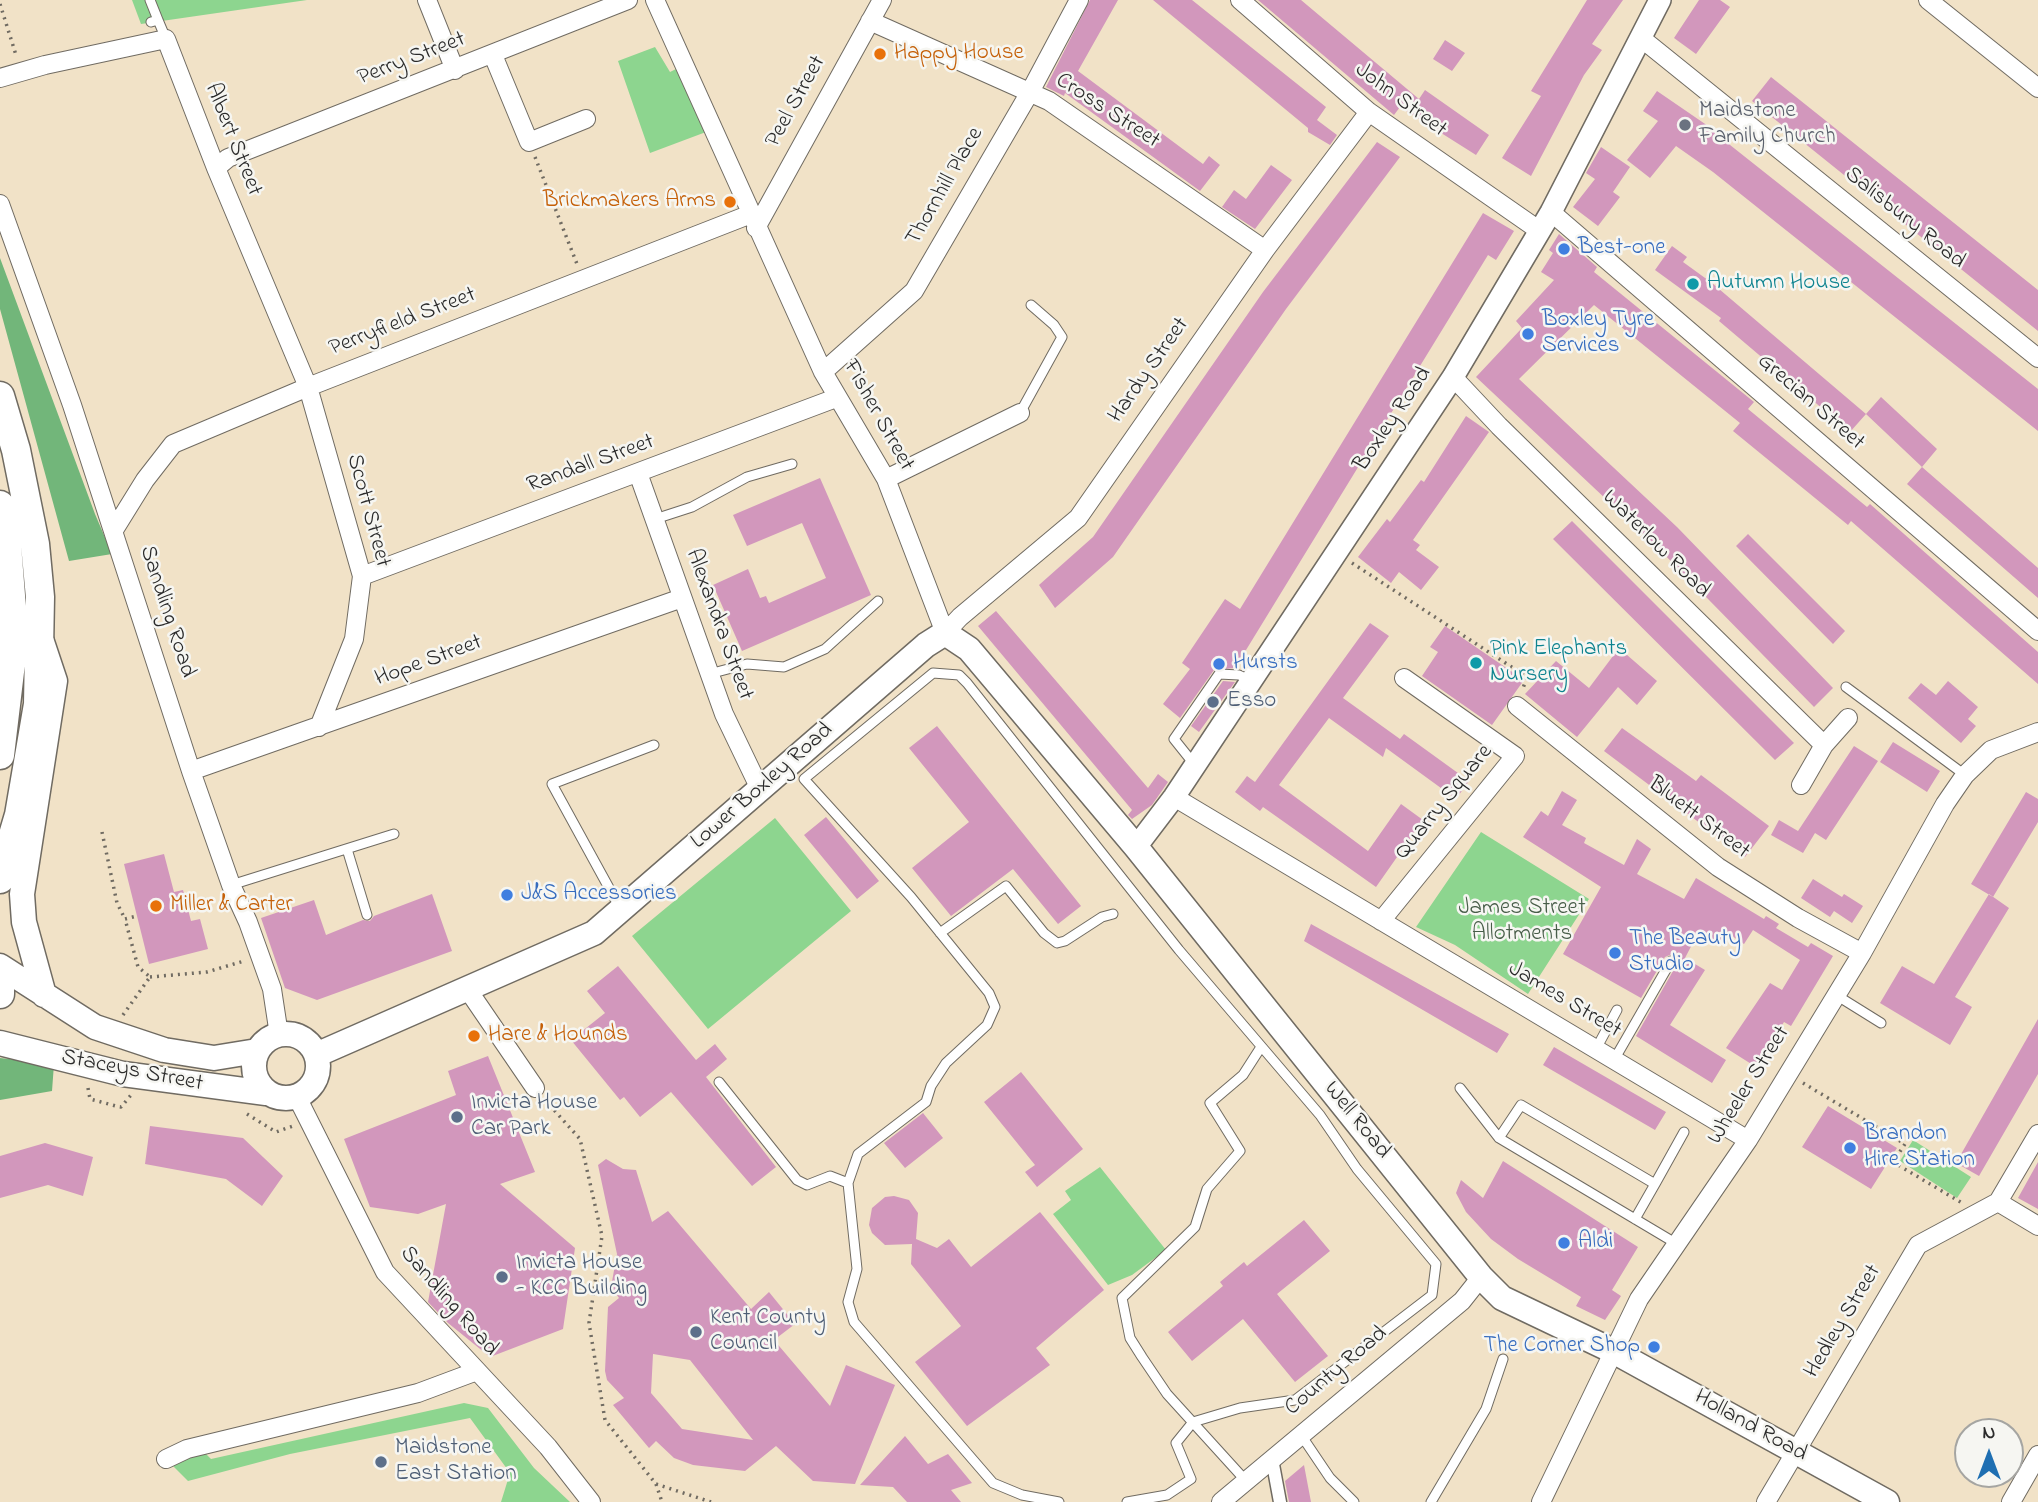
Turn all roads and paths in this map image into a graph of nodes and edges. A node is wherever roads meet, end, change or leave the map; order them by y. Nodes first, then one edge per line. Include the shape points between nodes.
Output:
1 (150, 0) edge
2 (427, 0) edge
3 (628, 0) edge
4 (654, 0) edge
5 (882, 0) edge
6 (1079, 0) edge
7 (1240, 0) edge
8 (1660, 0) edge
9 (1928, 0) edge
10 (0, 4) edge
11 (870, 21) junction
12 (1641, 38) junction
13 (166, 39) junction
14 (493, 55) junction
15 (30, 69) junction
16 (455, 70) junction
17 (0, 78) edge
18 (2038, 88) edge
19 (1030, 92) junction
20 (1369, 112) junction
21 (586, 119) dead end
22 (529, 142) junction
23 (216, 168) junction
24 (0, 204) edge
25 (1550, 212) junction
26 (753, 221) junction
27 (1539, 231) junction
28 (1265, 250) junction
29 (583, 279) junction
30 (1031, 305) dead end
31 (2038, 358) edge
32 (823, 373) junction
33 (1453, 377) junction
34 (308, 387) junction
35 (0, 396) edge
36 (836, 398) junction
37 (1020, 413) joint
38 (792, 464) dead end
39 (638, 474) junction
40 (886, 479) junction
41 (0, 505) edge
42 (655, 519) junction
43 (114, 530) junction
44 (1336, 553) junction
45 (362, 576) junction
46 (682, 598) junction
47 (878, 601) dead end
48 (2038, 631) edge
49 (945, 633) junction
50 (40, 634) junction
51 (6, 640) edge
52 (709, 674) junction
53 (1404, 678) dead end
54 (1251, 681) junction
55 (1846, 687) dead end
56 (1517, 706) joint
57 (1848, 718) dead end
58 (319, 727) junction
59 (2038, 732) edge
60 (653, 745) dead end
61 (1824, 745) junction
62 (0, 755) edge
63 (1195, 765) junction
64 (191, 771) junction
65 (1965, 775) junction
66 (1801, 785) dead end
67 (760, 789) junction
68 (1174, 797) junction
69 (102, 832) dead end
70 (394, 834) dead end
71 (1136, 847) junction
72 (347, 849) junction
73 (0, 879) edge
74 (231, 885) junction
75 (621, 909) junction
76 (1113, 914) dead end
77 (367, 915) dead end
78 (137, 916) dead end
79 (125, 919) junction
80 (1381, 921) junction
81 (940, 933) junction
82 (1862, 953) junction
83 (260, 955) junction
84 (1671, 961) dead end
85 (0, 968) edge
86 (150, 977) junction
87 (468, 990) junction
88 (0, 994) edge
89 (1836, 995) junction
90 (44, 996) junction
91 (1617, 1010) dead end
92 (131, 1023) dead end
93 (1881, 1023) dead end
94 (279, 1035) junction
95 (0, 1043) edge
96 (1261, 1047) junction
97 (1596, 1049) junction
98 (257, 1051) junction
99 (316, 1055) junction
100 (1614, 1060) junction
101 (1788, 1073) junction
102 (719, 1082) dead end
103 (535, 1087) joint
104 (1460, 1088) dead end
105 (266, 1093) junction
106 (297, 1097) junction
107 (1684, 1132) dead end
108 (2038, 1134) edge
109 (1500, 1138) junction
110 (1748, 1140) junction
111 (848, 1183) junction
112 (1655, 1184) junction
113 (1998, 1202) junction
114 (1979, 1213) junction
115 (1635, 1219) junction
116 (2038, 1226) edge
117 (1677, 1244) junction
118 (1481, 1277) junction
119 (1612, 1351) junction
120 (1503, 1359) dead end
121 (477, 1371) junction
122 (1193, 1422) junction
123 (1300, 1433) junction
124 (1794, 1452) junction
125 (2038, 1454) edge
126 (166, 1459) dead end
127 (1272, 1459) junction
128 (1246, 1481) junction
129 (656, 1484) junction
130 (591, 1502) edge
131 (662, 1502) edge
132 (711, 1502) edge
133 (1059, 1502) edge
134 (1127, 1502) edge
135 (1221, 1502) edge
136 (1280, 1502) edge
137 (1354, 1502) edge
138 (1431, 1502) edge
139 (1541, 1502) edge
140 (1766, 1502) edge
141 (1887, 1502) edge
142 (2011, 1502) edge

1 - 13 lane
2 - 16 street
3 - 14 street, Perry Street
4 - 26 street, Fisher Street
5 - 11 street, Peel Street
6 - 19 street, Thornhill Place
7 - 20 street, John Street
8 - 12 street, Boxley Road
9 - 18 street
10 - 15 path via 13,52
11 - 19 street, Cross Street
11 - 26 street, Peel Street
12 - 25 street, Boxley Road
12 - 31 street, Salisbury Road
13 - 15 street
13 - 23 street, Albert Street
14 - 16 street, Perry Street
14 - 22 street
15 - 17 street
16 - 23 street, Perry Street via 228,158
19 - 28 street, Cross Street
19 - 32 street, Thornhill Place via 914,291
20 - 27 street, John Street
20 - 28 street, Hardy Street
21 - 22 street
22 - 29 path
23 - 34 street, Albert Street
24 - 43 street, Sandling Road
25 - 27 street, Boxley Road
25 - 48 street, Grecian Street
26 - 29 street, Perryfield Street
26 - 32 street, Fisher Street
27 - 33 street, Boxley Road
28 - 49 street, Hardy Street via 1078,518
29 - 34 street, Perryfield Street
30 - 37 lane via 1062,337
32 - 36 street, Fisher Street
33 - 44 street, Boxley Road
33 - 61 street, Waterlow Road
34 - 43 street, Perryfield Street via 173,444
34 - 45 street, Scott Street
35 - 50 highway via 35,544
36 - 39 street, Randall Street
36 - 40 street, Fisher Street
37 - 40 street
38 - 42 lane via 747,477 692,506
39 - 42 street, Alexandra Street
39 - 45 street, Randall Street
40 - 49 street, Fisher Street
41 - 51 highway via 8,559
42 - 46 street, Alexandra Street
43 - 64 street, Sandling Road
44 - 54 street, Boxley Road
44 - 56 path via 1527,677
45 - 58 street, Scott Street via 354,639
46 - 52 street, Alexandra Street
46 - 58 street, Hope Street
47 - 52 lane via 825,649 784,667 747,664
49 - 67 main road, Lower Boxley Road
49 - 71 main road via 969,649
50 - 73 highway via 38,704 19,815
50 - 90 main road via 55,681 22,894 24,922
51 - 62 highway
52 - 67 street, Alexandra Street
53 - 80 street, Quarry Square via 1515,756
54 - 63 street, Boxley Road
54 - 63 lane via 1219,674 1174,739
55 - 65 lane
56 - 82 street, Bluett Street via 1718,867
57 - 61 street
58 - 64 street, Hope Street
59 - 65 street, Wheeler Street via 1991,750
60 - 75 lane via 552,783
61 - 66 street
63 - 68 street, Boxley Road
64 - 74 street, Sandling Road
65 - 82 street, Wheeler Street via 1944,804
67 - 75 main road, Lower Boxley Road
68 - 71 street, Boxley Road
68 - 80 street, James Street
69 - 79 path
70 - 72 lane
71 - 118 main road, Well Road
72 - 74 lane
72 - 77 lane
74 - 83 street, Sandling Road
75 - 87 main road, Lower Boxley Road via 594,933
76 - 81 lane via 1057,943 1006,886
78 - 79 path
79 - 86 path via 138,967
80 - 97 street, James Street
81 - 96 lane via 804,779 933,673 946,672 967,683
81 - 111 lane via 989,993 995,1007 987,1025 946,1062 926,1102 858,1154
82 - 89 street, Wheeler Street
83 - 86 path via 207,972
83 - 94 street, Sandling Road via 272,989
84 - 100 lane
85 - 88 highway
85 - 90 main road, Staceys Street
86 - 92 path via 119,1020
87 - 99 main road, Lower Boxley Road
87 - 103 street
89 - 93 lane
89 - 101 street, Wheeler Street
90 - 98 main road, Staceys Street via 95,1027 164,1050 214,1058
91 - 97 lane
94 - 98 main road
94 - 99 main road via 305,1040
95 - 105 main road, Staceys Street via 123,1074
96 - 122 lane via 1243,1075 1210,1103 1241,1151 1207,1189 1195,1227 1122,1297 1130,1338 1167,1394
96 - 122 lane via 1436,1264 1432,1295 1295,1400 1241,1408
97 - 100 street, James Street
98 - 105 main road via 254,1073
99 - 106 main road via 317,1075
100 - 110 street, James Street
101 - 110 street, Wheeler Street
101 - 114 path via 1905,1144 1893,1162
102 - 111 lane via 797,1181 807,1185 830,1176
103 - 129 path via 580,1139 602,1236 589,1323 605,1420
104 - 109 lane
105 - 106 main road
106 - 121 street, Sandling Road via 385,1272
107 - 112 lane
108 - 113 street
109 - 112 lane via 1521,1104
109 - 115 lane
110 - 117 street, Wheeler Street
111 - 133 lane via 857,1269 848,1302 854,1322 993,1483 1022,1495
112 - 115 lane
113 - 114 street, Hedley Street
113 - 116 street
114 - 124 street, Hedley Street via 1918,1245
115 - 117 lane
117 - 119 street, Wheeler Street via 1639,1299
118 - 119 main road, Well Road via 1502,1297
118 - 123 street, County Road via 1462,1301
119 - 124 main road, Holland Road
119 - 139 street, Wheeler Street
120 - 138 lane via 1486,1409
121 - 126 street via 418,1393 187,1449
121 - 130 street, Sandling Road via 548,1447
122 - 128 lane
122 - 134 lane via 1176,1443 1191,1479 1167,1495
123 - 127 street, County Road
123 - 137 lane via 1330,1478
124 - 140 street, Hedley Street
124 - 141 main road, Holland Road
125 - 142 street
127 - 128 street, County Road
127 - 136 street
128 - 135 street, County Road
129 - 131 path
129 - 132 path

